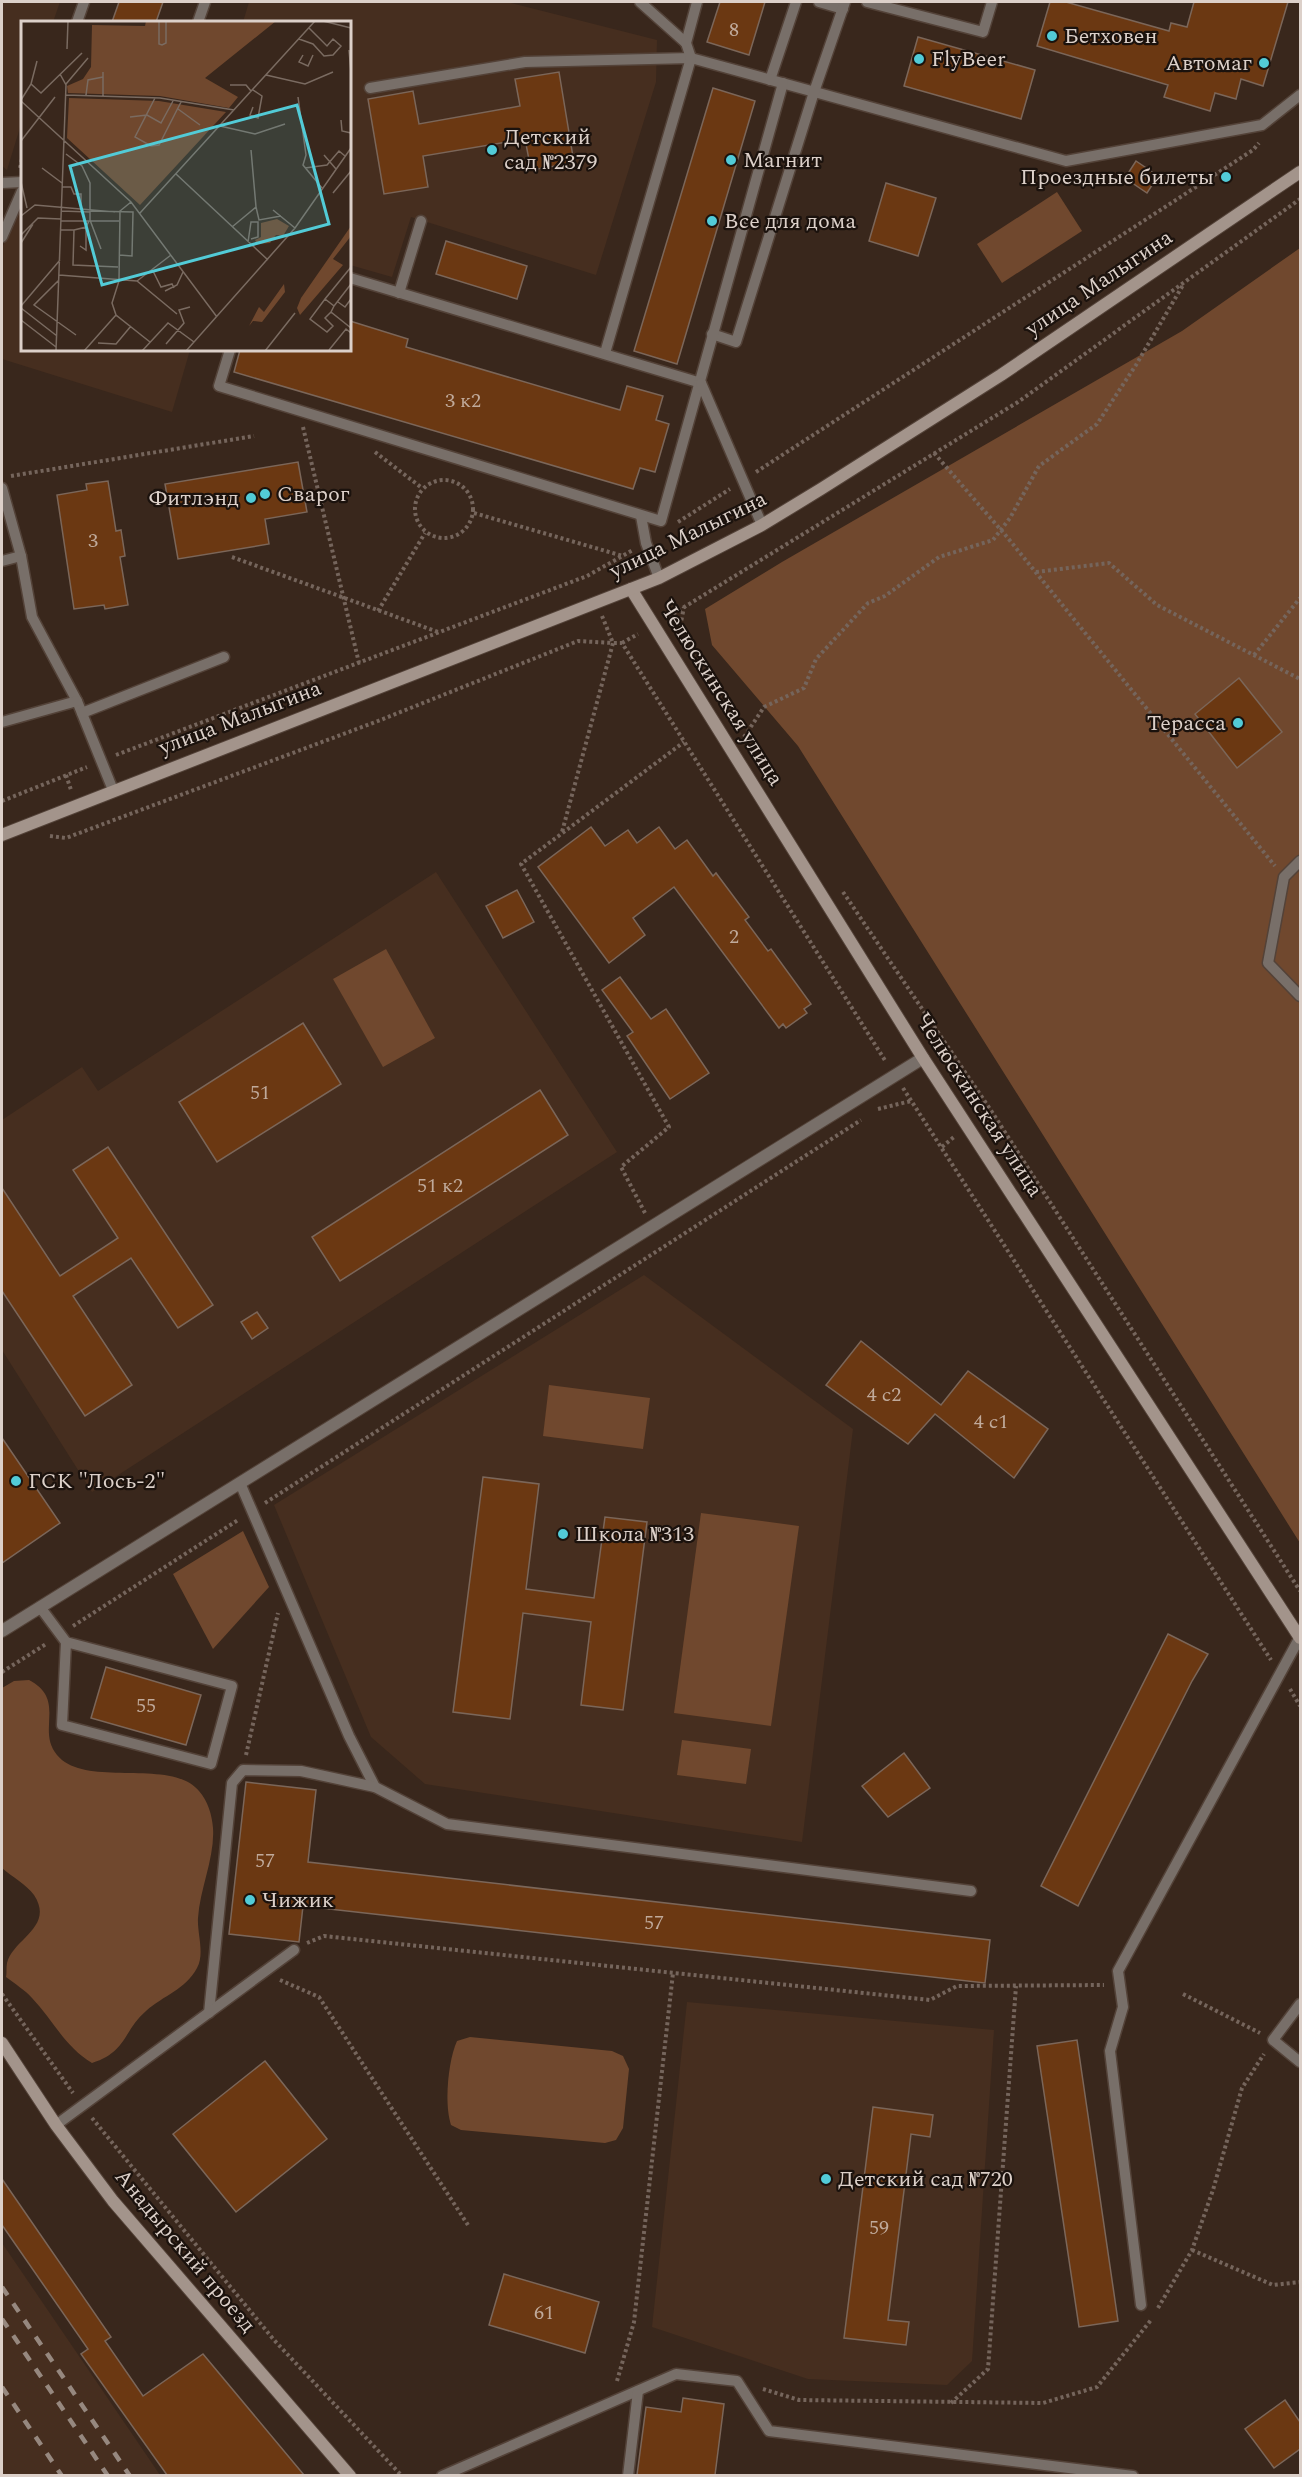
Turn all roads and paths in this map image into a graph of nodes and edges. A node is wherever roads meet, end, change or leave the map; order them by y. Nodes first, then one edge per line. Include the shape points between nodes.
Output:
1 (84, 2) edge
2 (205, 2) edge
3 (640, 2) edge
4 (697, 2) edge
5 (795, 2) edge
6 (819, 2) edge
7 (867, 2) edge
8 (992, 2) edge
9 (844, 5) edge
10 (77, 21) edge
11 (198, 21) edge
12 (686, 43) junction
13 (691, 58) junction
14 (770, 80) junction
15 (783, 83) junction
16 (370, 88) dead end
17 (814, 92) junction
18 (1300, 95) edge
19 (1253, 150) dead end
20 (1300, 172) edge
21 (21, 182) edge
22 (2, 183) edge
23 (21, 193) edge
24 (1300, 199) edge
25 (421, 220) dead end
26 (2, 237) edge
27 (351, 278) edge
28 (1185, 282) junction
29 (399, 293) junction
30 (712, 334) junction
31 (230, 351) edge
32 (605, 353) junction
33 (700, 383) junction
34 (299, 413) junction
35 (254, 436) dead end
36 (367, 446) dead end
37 (934, 453) junction
38 (2, 478) edge
39 (742, 481) junction
40 (2, 488) edge
41 (422, 488) junction
42 (474, 513) junction
43 (641, 516) junction
44 (675, 524) dead end
45 (762, 525) junction
46 (1001, 530) junction
47 (425, 533) junction
48 (646, 543) junction
49 (21, 556) junction
50 (623, 556) junction
51 (232, 558) dead end
52 (2, 561) edge
53 (1036, 572) junction
54 (587, 576) junction
55 (659, 578) junction
56 (631, 589) junction
57 (1300, 598) edge
58 (344, 599) junction
59 (597, 602) junction
60 (684, 607) junction
61 (378, 611) junction
62 (654, 626) junction
63 (439, 633) junction
64 (613, 642) junction
65 (682, 642) dead end
66 (622, 643) junction
67 (1254, 655) junction
68 (224, 657) dead end
69 (359, 663) junction
70 (1300, 679) edge
71 (77, 701) junction
72 (82, 713) junction
73 (2, 722) edge
74 (735, 732) dead end
75 (684, 742) junction
76 (101, 761) junction
77 (66, 775) junction
78 (71, 790) dead end
79 (113, 790) junction
80 (2, 801) edge
81 (83, 821) dead end
82 (86, 830) junction
83 (562, 832) junction
84 (2, 835) edge
85 (42, 835) dead end
86 (1300, 861) edge
87 (1284, 878) junction
88 (840, 888) dead end
89 (1300, 996) edge
90 (923, 1058) junction
91 (895, 1076) junction
92 (912, 1101) junction
93 (652, 1227) junction
94 (240, 1483) junction
95 (252, 1511) junction
96 (285, 1585) junction
97 (1300, 1591) edge
98 (40, 1607) junction
99 (2, 1631) edge
100 (63, 1638) junction
101 (1300, 1638) edge
102 (2, 1672) edge
103 (1280, 1674) junction
104 (1300, 1706) edge
105 (243, 1770) junction
106 (375, 1787) junction
107 (971, 1891) dead end
108 (294, 1950) joint
109 (262, 1973) junction
110 (673, 1973) junction
111 (1120, 1985) junction
112 (1016, 1986) junction
113 (2, 1994) edge
114 (1183, 1994) dead end
115 (1300, 2004) edge
116 (209, 2013) junction
117 (1273, 2040) junction
118 (2, 2043) edge
119 (1300, 2062) edge
120 (83, 2107) junction
121 (56, 2125) junction
122 (468, 2225) dead end
123 (1192, 2250) junction
124 (1300, 2282) edge
125 (1141, 2305) dead end
126 (736, 2381) junction
127 (638, 2391) junction
128 (612, 2402) junction
129 (951, 2403) junction
130 (350, 2475) edge
131 (402, 2475) edge
132 (442, 2475) edge
133 (628, 2475) edge
134 (1133, 2475) edge

1 - 10 lane
2 - 11 lane
3 - 12 lane
4 - 12 lane
5 - 14 lane
6 - 9 lane
7 - 8 lane via 983,32
9 - 17 lane
12 - 13 lane
13 - 14 lane
13 - 16 lane via 525,62
13 - 32 lane
14 - 15 lane
15 - 17 lane
15 - 30 lane
17 - 18 lane via 1066,161 1262,125
17 - 30 lane via 736,342
19 - 39 path
20 - 45 street, улица Малыгина via 1001,375
21 - 22 lane
23 - 26 lane
24 - 28 path
25 - 29 lane
27 - 29 lane
28 - 37 path via 1018,402
28 - 46 path via 1097,424 1039,466
29 - 32 lane
30 - 33 lane
31 - 34 lane via 219,387
32 - 33 lane
33 - 39 lane
33 - 43 lane via 661,521
34 - 43 lane
34 - 58 path
35 - 38 path
36 - 41 path
37 - 46 path
37 - 60 path
39 - 44 path
39 - 45 lane
40 - 49 lane
41 - 42 path via 433,481 451,479 470,493
41 - 47 path via 414,514
42 - 47 path via 459,536 439,539
42 - 50 path
43 - 48 lane
45 - 55 street, улица Малыгина
46 - 53 path
46 - 74 path via 993,540 939,557 885,596 868,603 816,659 804,688 764,707 741,742
47 - 61 path
48 - 50 path
48 - 55 lane
49 - 52 lane
49 - 71 lane via 32,617
50 - 54 path
51 - 58 path
53 - 67 path via 1109,563 1157,605
53 - 87 path
54 - 59 path
54 - 63 path
55 - 56 street, улица Малыгина
56 - 59 street, улица Малыгина
56 - 62 street, Челюскинская улица
57 - 67 path
58 - 61 path
58 - 69 path
59 - 64 path
59 - 79 street, улица Малыгина
60 - 62 path
60 - 65 path via 678,634
61 - 63 path
62 - 66 path
62 - 90 street, Челюскинская улица
63 - 69 path
64 - 66 path
64 - 82 path via 578,641
64 - 83 path
66 - 75 path
67 - 70 path
68 - 72 lane
69 - 76 path
71 - 72 lane
71 - 73 lane
72 - 76 lane
75 - 83 path
75 - 91 path
76 - 77 path
76 - 79 lane
77 - 78 path
77 - 80 path
79 - 84 street, улица Малыгина
81 - 82 path
82 - 85 path via 66,838
83 - 93 path via 521,864 669,1127 621,1167
86 - 87 lane
87 - 89 lane via 1268,963
88 - 97 path via 992,1112
90 - 91 street
90 - 101 street, Челюскинская улица
91 - 92 path
91 - 93 street
92 - 95 path via 880,1108
92 - 103 path
93 - 94 street
94 - 95 lane
94 - 98 street
95 - 96 lane
95 - 100 path
96 - 105 path
96 - 106 lane
98 - 99 street
98 - 100 lane
100 - 100 lane via 232,1686 211,1764 62,1725
100 - 102 path
101 - 103 lane
103 - 104 path
103 - 111 lane via 1118,1971
105 - 106 lane via 301,1771
105 - 116 lane via 232,1783
106 - 107 lane via 447,1824
108 - 109 lane
108 - 110 path via 324,1936
109 - 116 lane
109 - 122 path via 320,1996
110 - 112 path via 930,2000 957,1986
110 - 128 path via 634,2322
111 - 112 path
111 - 125 lane via 1123,2007 1110,2051
112 - 129 path via 988,2369
113 - 120 path
114 - 117 path
115 - 117 lane
116 - 120 lane
117 - 119 lane
117 - 123 path via 1242,2088
118 - 121 street, Анадырский проезд
120 - 121 lane
120 - 131 path via 274,2340
121 - 130 street, Анадырский проезд via 113,2201
123 - 124 path via 1273,2285
123 - 129 path via 1151,2320 1097,2388 1043,2403
126 - 127 lane via 676,2374
126 - 129 path via 799,2400
126 - 134 lane via 769,2431
127 - 128 lane
127 - 133 lane
128 - 132 lane

